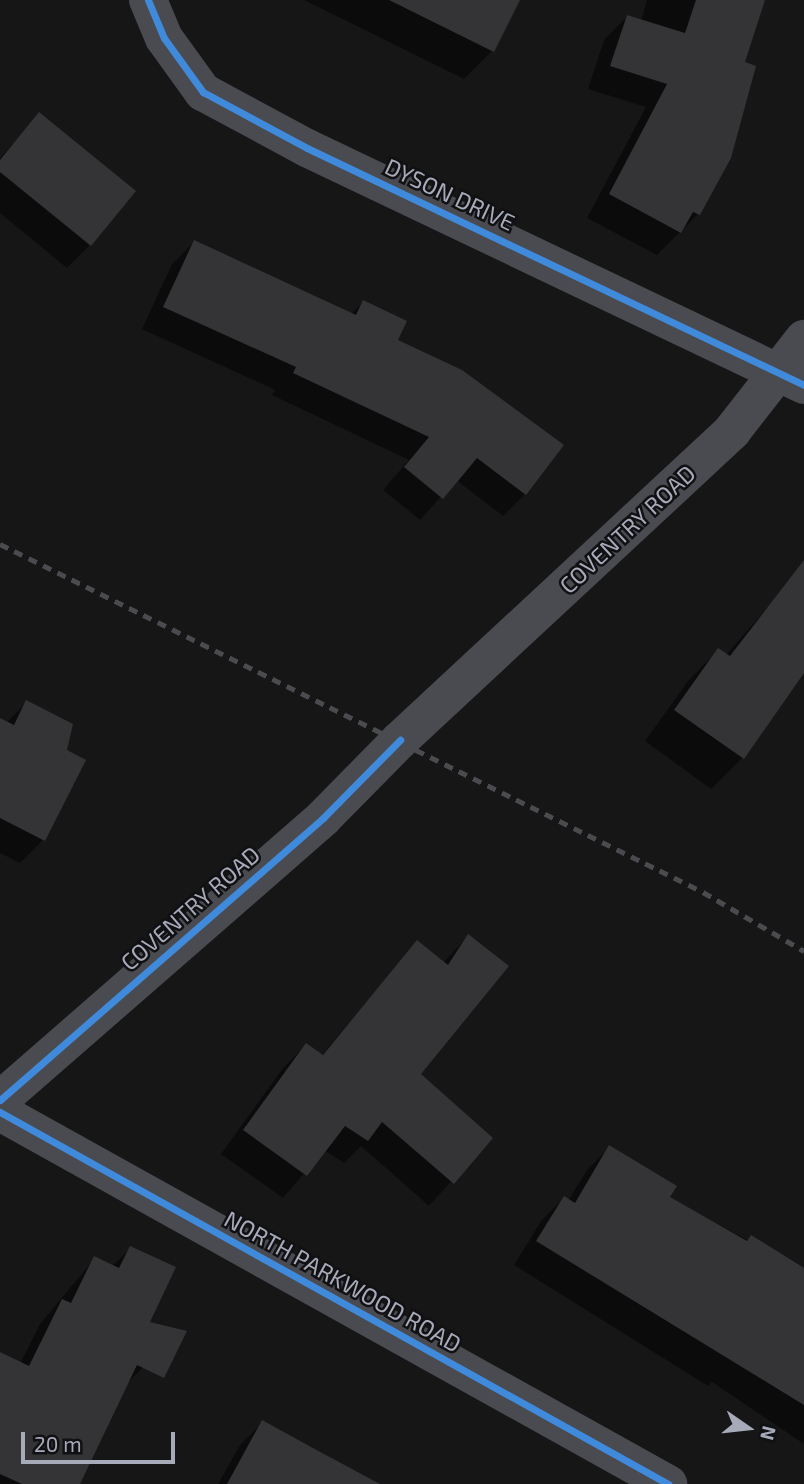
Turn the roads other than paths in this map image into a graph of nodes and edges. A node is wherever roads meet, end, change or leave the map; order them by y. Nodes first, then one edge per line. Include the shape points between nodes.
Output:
1 (148, 0) edge
2 (804, 339) edge
3 (792, 378) edge
4 (0, 1100) edge
5 (0, 1112) edge
6 (668, 1484) edge

1 - 3 street, DYSON DRIVE via 164,38 203,92 307,148
2 - 3 street, COVENTRY ROAD
3 - 4 street, COVENTRY ROAD via 400,740 323,818
5 - 6 street, NORTH PARKWOOD ROAD

